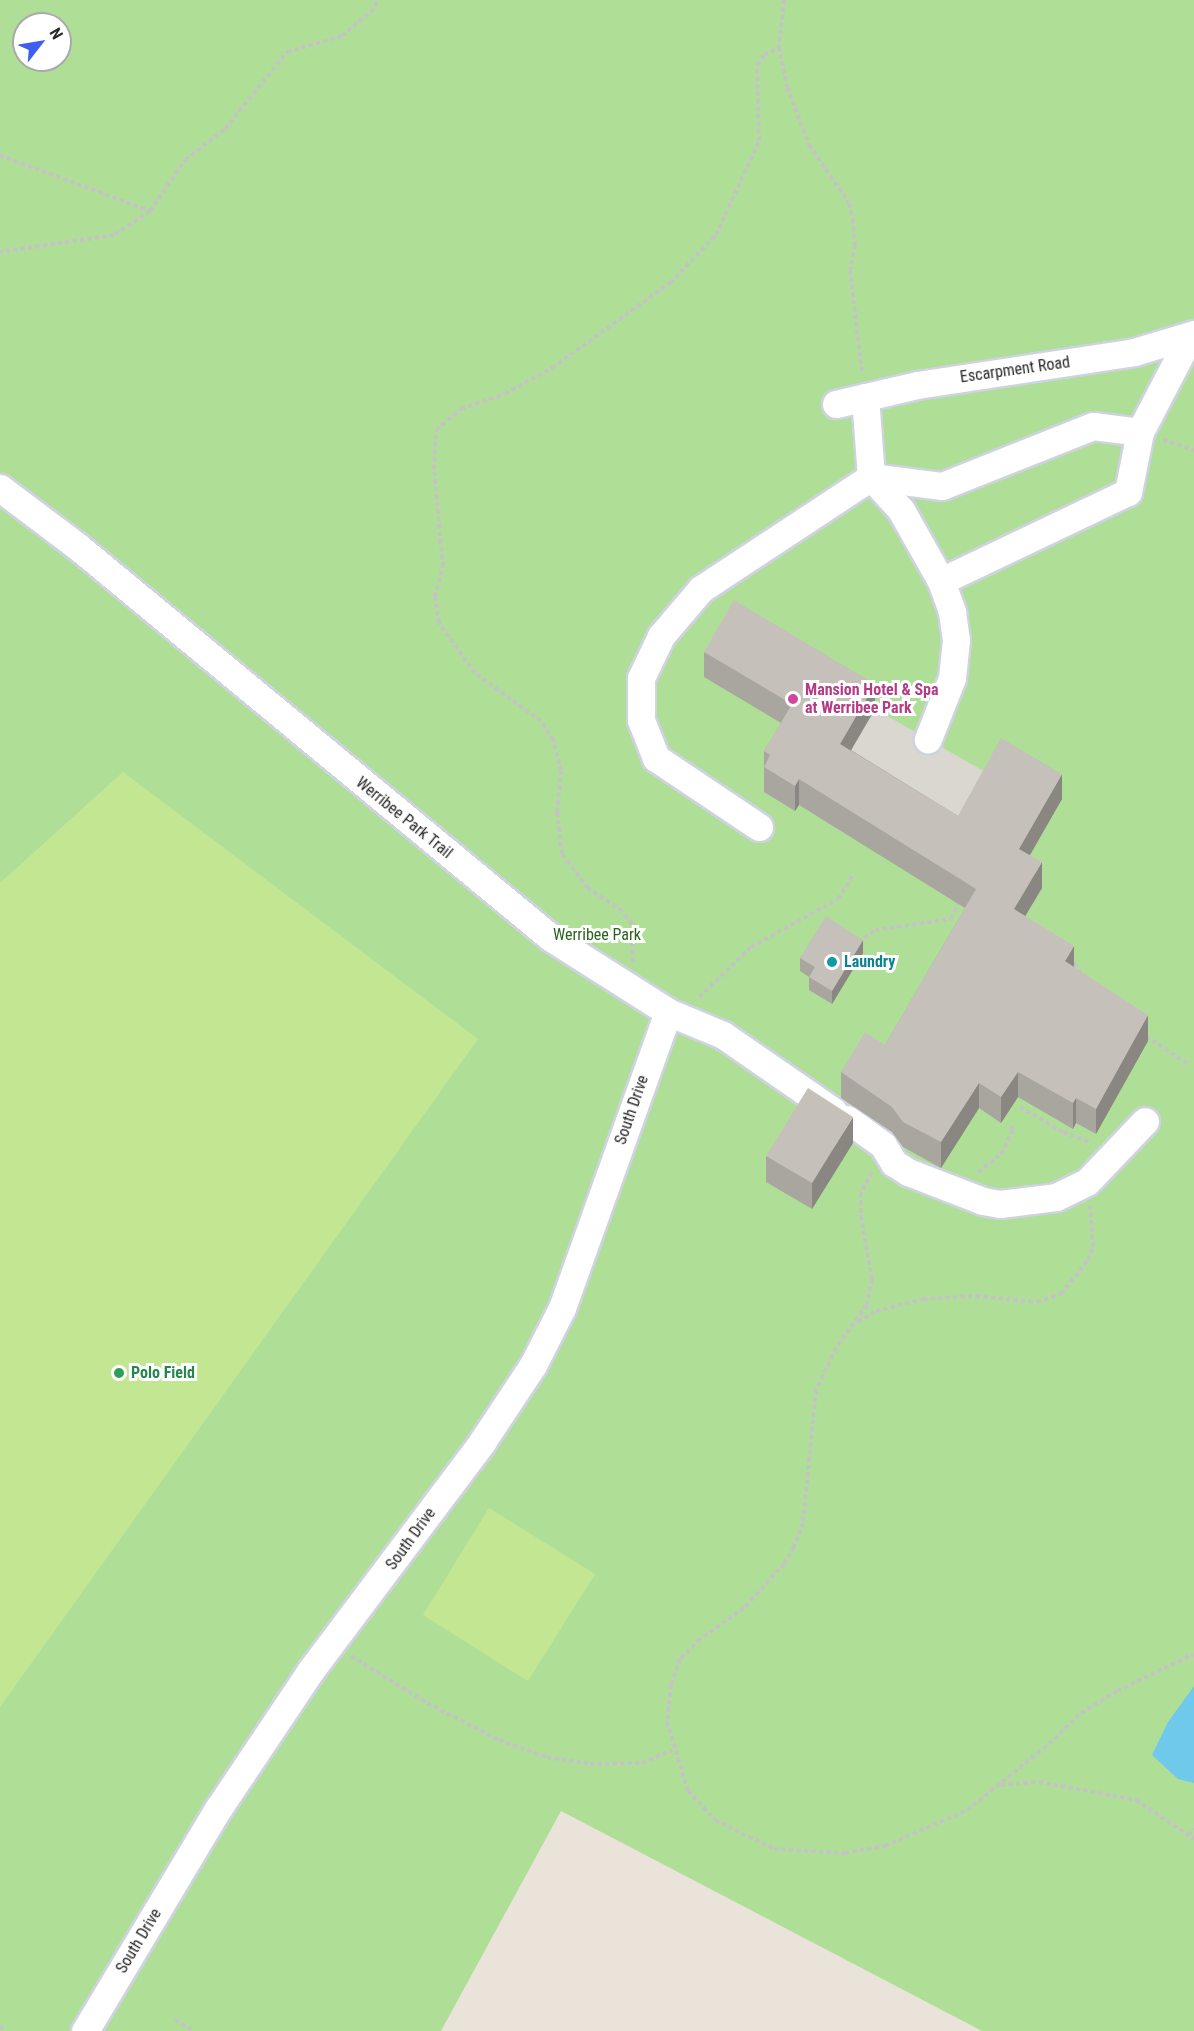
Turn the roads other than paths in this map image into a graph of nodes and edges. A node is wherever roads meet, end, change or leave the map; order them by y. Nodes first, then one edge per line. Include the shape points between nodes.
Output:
1 (1192, 335) edge
2 (865, 397) junction
3 (836, 404) dead end
4 (1140, 432) junction
5 (871, 477) junction
6 (0, 488) edge
7 (941, 581) junction
8 (928, 739) dead end
9 (759, 827) dead end
10 (676, 1014) junction
11 (1145, 1121) dead end
12 (85, 2031) edge

1 - 2 street, Escarpment Road via 1134,352 917,384
1 - 4 street
2 - 3 street, Escarpment Road
2 - 5 street
4 - 5 street via 1093,426 942,486
4 - 7 street via 1128,492
5 - 7 street via 901,510
5 - 9 street via 702,589 661,636 641,678 641,720 656,758
6 - 10 street, Werribee Park Trail via 77,546 550,937
7 - 8 street via 956,640 952,678
10 - 11 street, Werribee Park Trail via 723,1035 883,1145 894,1163 935,1184 1000,1204 1056,1197 1087,1182
10 - 12 street, South Drive via 562,1308 533,1365 218,1809

